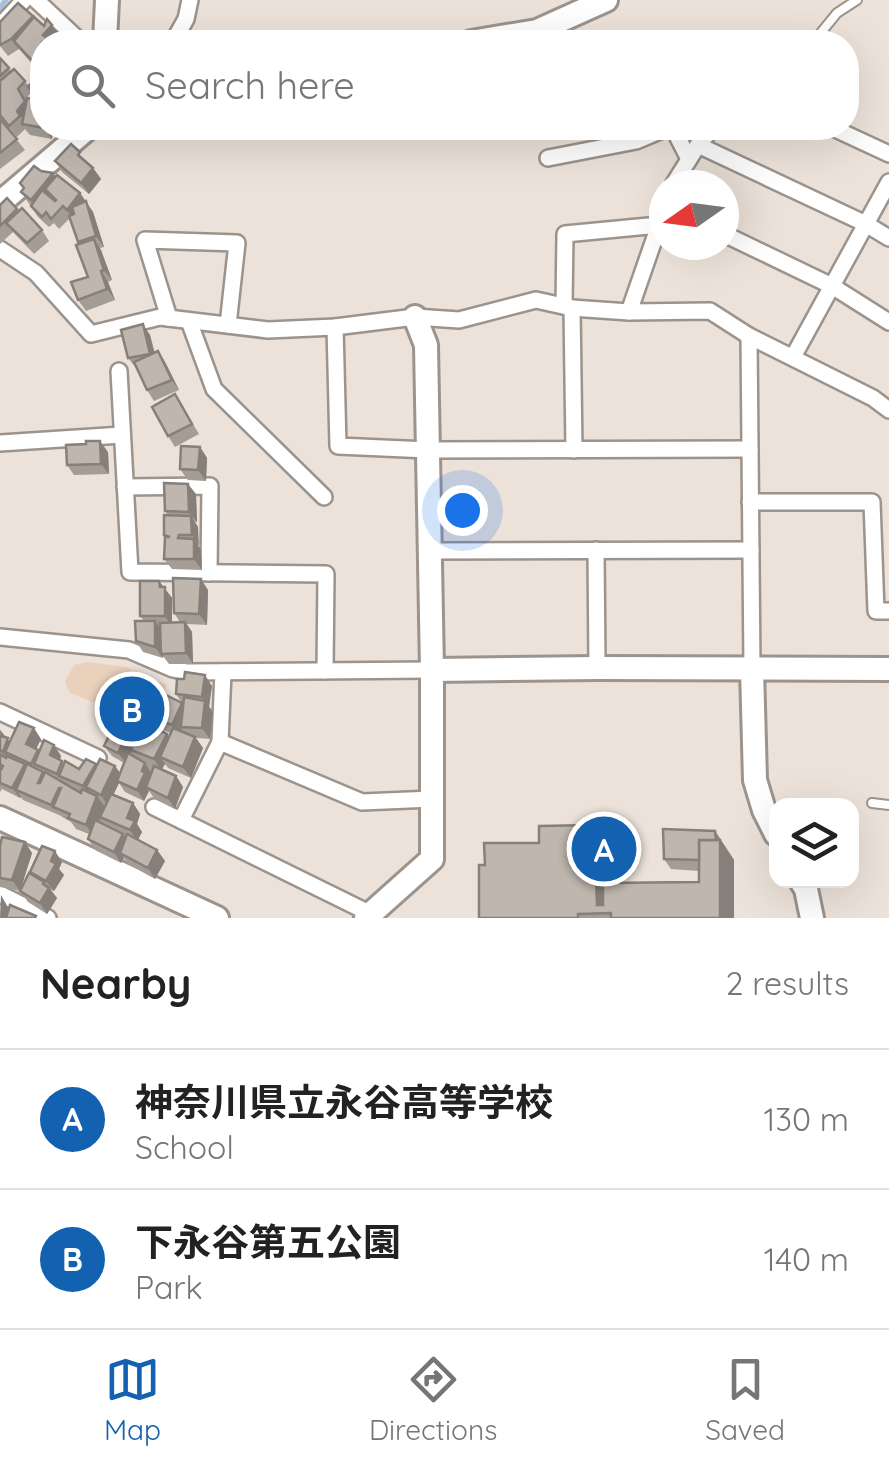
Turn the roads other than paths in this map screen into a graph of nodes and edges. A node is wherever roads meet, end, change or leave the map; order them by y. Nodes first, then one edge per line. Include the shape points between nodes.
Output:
1 (24, 0) edge
2 (36, 0) edge
3 (107, 0) edge
4 (190, 0) edge
5 (606, 0) edge
6 (857, 0) edge
7 (0, 26) edge
8 (68, 30) edge
9 (106, 30) edge
10 (180, 30) edge
11 (539, 30) edge
12 (823, 30) edge
13 (74, 140) edge
14 (639, 140) edge
15 (682, 140) edge
16 (703, 140) edge
17 (859, 140) edge
18 (693, 152) junction
19 (889, 154) edge
20 (548, 158) dead end
21 (682, 170) edge
22 (889, 182) edge
23 (0, 203) edge
24 (649, 220) edge
25 (866, 224) junction
26 (889, 238) edge
27 (739, 241) edge
28 (0, 250) edge
29 (649, 255) edge
30 (832, 286) junction
31 (568, 307) junction
32 (629, 312) junction
33 (415, 317) junction
34 (169, 318) junction
35 (189, 320) junction
36 (889, 322) edge
37 (228, 325) junction
38 (335, 327) junction
39 (749, 336) junction
40 (793, 357) junction
41 (119, 371) dead end
42 (889, 410) edge
43 (122, 435) junction
44 (0, 443) edge
45 (750, 449) junction
46 (428, 450) junction
47 (574, 450) junction
48 (125, 488) junction
49 (324, 497) dead end
50 (750, 502) junction
51 (596, 550) junction
52 (751, 550) junction
53 (430, 552) junction
54 (209, 573) junction
55 (889, 611) edge
56 (0, 637) edge
57 (597, 668) junction
58 (752, 669) junction
59 (889, 669) edge
60 (432, 670) junction
61 (325, 671) junction
62 (223, 672) junction
63 (0, 712) edge
64 (220, 742) junction
65 (98, 758) edge
66 (432, 799) junction
67 (872, 803) dead end
68 (889, 804) edge
69 (154, 807) dead end
70 (180, 820) junction
71 (769, 820) edge
72 (5, 826) edge
73 (806, 888) edge
74 (0, 894) edge
75 (14, 910) edge
76 (368, 916) edge
77 (48, 918) edge
78 (216, 918) edge
79 (812, 918) edge

1 - 7 street
2 - 8 street
3 - 9 street
4 - 10 street
5 - 11 street
6 - 12 lane
13 - 23 street
14 - 20 street
15 - 18 street
16 - 18 street
17 - 19 street
18 - 21 street
18 - 25 street
22 - 25 street
24 - 31 street via 565,234
25 - 26 street
25 - 30 street
27 - 30 street
28 - 34 street via 36,273 91,334
29 - 32 street
30 - 36 street
30 - 40 street
31 - 32 street
31 - 33 street via 536,300 458,320
31 - 47 street
32 - 39 street via 710,310
33 - 38 street
33 - 46 street via 426,345
34 - 35 street
34 - 37 street via 146,240 237,243
35 - 37 street
35 - 49 street via 214,389
37 - 38 street
38 - 46 street via 338,446
39 - 40 street
39 - 45 street
40 - 42 street
41 - 43 street
43 - 44 street
43 - 48 street
45 - 47 street
45 - 50 street
46 - 47 street
46 - 53 street
48 - 54 street via 130,572
48 - 54 street via 210,486
50 - 52 street
50 - 55 street via 872,502 876,611
51 - 52 street
51 - 53 street
51 - 57 street
52 - 58 street
53 - 60 street
54 - 61 street via 326,574
56 - 62 street via 129,650 173,669
57 - 58 street
57 - 60 street
58 - 59 street
58 - 71 street via 754,780
60 - 61 street
60 - 66 street
61 - 62 street
62 - 64 street
63 - 65 street
64 - 66 street via 362,802
64 - 70 street
66 - 76 street via 432,858
67 - 68 lane
69 - 70 street
70 - 76 street
72 - 78 street
73 - 79 street
74 - 75 street
75 - 77 street

